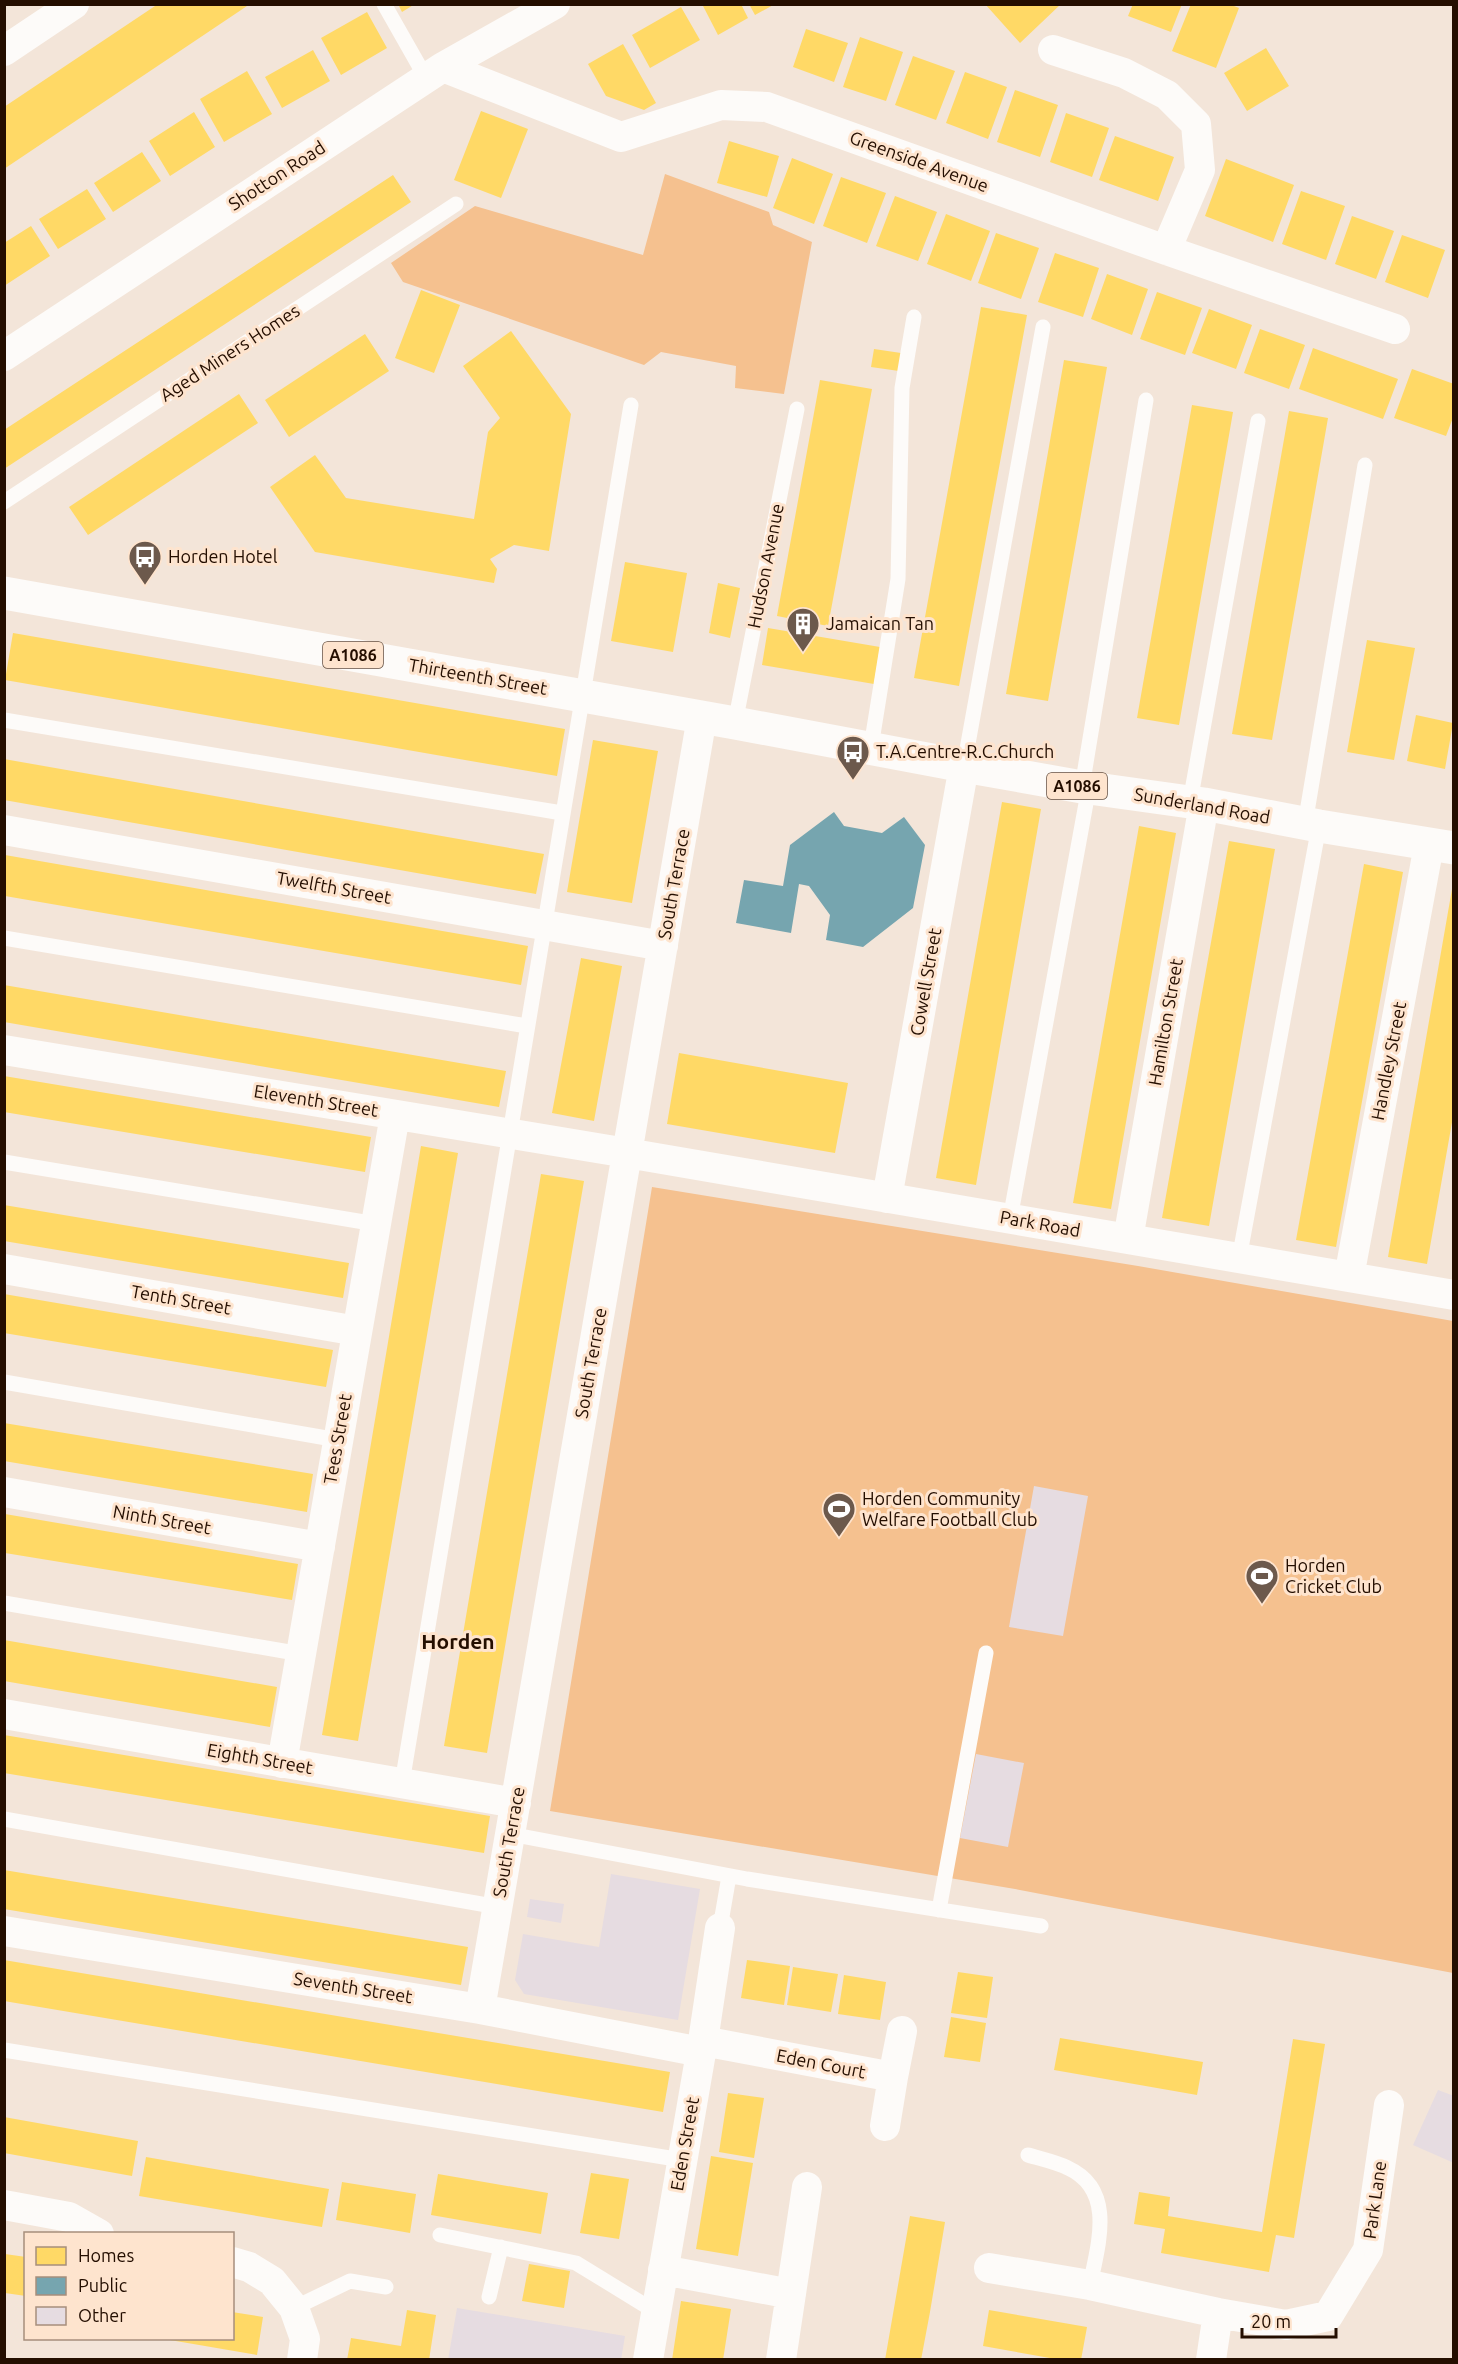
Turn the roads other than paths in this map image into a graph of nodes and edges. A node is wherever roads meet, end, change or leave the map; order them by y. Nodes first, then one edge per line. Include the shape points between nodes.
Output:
1 (74, 4) edge
2 (384, 4) edge
3 (555, 4) edge
4 (1053, 50) dead end
5 (4, 51) edge
6 (435, 72) junction
7 (456, 204) dead end
8 (1166, 250) junction
9 (914, 317) dead end
10 (1043, 327) dead end
11 (1395, 329) dead end
12 (4, 356) edge
13 (1146, 400) dead end
14 (631, 405) dead end
15 (797, 409) dead end
16 (1258, 421) dead end
17 (1365, 465) dead end
18 (4, 502) edge
19 (4, 593) edge
20 (581, 695) junction
21 (702, 717) junction
22 (4, 720) edge
23 (735, 723) junction
24 (871, 747) junction
25 (964, 766) junction
26 (1085, 787) junction
27 (1197, 803) junction
28 (562, 813) junction
29 (1312, 825) junction
30 (4, 830) edge
31 (1441, 847) edge
32 (544, 924) junction
33 (4, 938) edge
34 (663, 946) junction
35 (527, 1026) junction
36 (4, 1050) edge
37 (395, 1114) junction
38 (509, 1134) junction
39 (627, 1153) junction
40 (4, 1162) edge
41 (887, 1198) junction
42 (1010, 1219) junction
43 (376, 1224) junction
44 (1128, 1239) junction
45 (1239, 1259) junction
46 (4, 1269) edge
47 (1349, 1277) junction
48 (1454, 1295) edge
49 (357, 1331) junction
50 (4, 1382) edge
51 (338, 1440) junction
52 (4, 1492) edge
53 (320, 1547) junction
54 (4, 1604) edge
55 (986, 1653) dead end
56 (301, 1654) junction
57 (4, 1714) edge
58 (282, 1763) junction
59 (402, 1783) junction
60 (516, 1803) junction
61 (4, 1819) edge
62 (510, 1834) junction
63 (729, 1875) junction
64 (498, 1907) junction
65 (939, 1910) junction
66 (1041, 1926) dead end
67 (720, 1928) joint
68 (4, 1931) edge
69 (480, 2009) junction
70 (902, 2031) dead end
71 (702, 2046) junction
72 (4, 2050) edge
73 (893, 2078) junction
74 (1389, 2105) dead end
75 (885, 2126) dead end
76 (1028, 2155) dead end
77 (682, 2160) junction
78 (807, 2187) dead end
79 (4, 2205) edge
80 (95, 2232) edge
81 (440, 2235) dead end
82 (501, 2247) junction
83 (234, 2263) edge
84 (989, 2268) dead end
85 (663, 2271) junction
86 (1090, 2285) junction
87 (386, 2287) dead end
88 (791, 2294) junction
89 (489, 2298) dead end
90 (294, 2308) junction
91 (656, 2312) junction
92 (1218, 2313) junction
93 (302, 2360) edge
94 (648, 2360) edge
95 (781, 2360) edge
96 (1211, 2360) edge

1 - 5 street
2 - 6 lane
3 - 6 street, Shotton Road
4 - 8 street via 1124,73 1167,95 1196,124 1200,170
6 - 8 street, Greenside Avenue via 621,137 721,105 766,107
6 - 12 street, Shotton Road
7 - 18 lane, Aged Miners Homes
8 - 11 street, Greenside Avenue
9 - 24 lane via 902,388 898,579
10 - 25 lane
13 - 26 lane
14 - 20 lane
15 - 23 lane, Hudson Avenue
16 - 27 lane
17 - 29 lane
19 - 20 main road, Thirteenth Street / A1086
20 - 21 main road, Thirteenth Street / A1086
20 - 28 lane
21 - 23 main road, Sunderland Road / A1086
21 - 34 street, South Terrace
22 - 28 lane
23 - 24 main road, Sunderland Road / A1086
24 - 25 main road, Sunderland Road / A1086
25 - 26 main road, Sunderland Road / A1086
25 - 41 street, Cowell Street
26 - 27 main road, Sunderland Road / A1086
26 - 42 lane
27 - 29 main road, Sunderland Road / A1086
27 - 44 street, Hamilton Street
28 - 32 lane
29 - 31 main road, Sunderland Road / A1086
29 - 45 lane
30 - 32 street, Twelfth Street
31 - 47 street, Handley Street
32 - 34 street, Twelfth Street
32 - 35 lane
33 - 35 lane
34 - 39 street, South Terrace
35 - 38 lane
36 - 37 street, Eleventh Street
37 - 38 street, Eleventh Street
37 - 43 street, Tees Street
38 - 39 street, Eleventh Street
38 - 59 lane
39 - 41 street, Park Road
39 - 60 street, South Terrace
40 - 43 lane
41 - 42 street, Park Road
42 - 44 street, Park Road
43 - 49 street, Tees Street
44 - 45 street, Park Road
45 - 47 street, Park Road
46 - 49 street, Tenth Street
47 - 48 street, Park Road
49 - 51 street, Tees Street
50 - 51 lane
51 - 53 street, Tees Street
52 - 53 street, Ninth Street
53 - 56 street, Tees Street
54 - 56 lane
55 - 65 lane
56 - 58 street, Tees Street
57 - 58 street, Eighth Street
58 - 59 street, Eighth Street
59 - 60 street, Eighth Street
60 - 62 street, South Terrace
61 - 64 lane
62 - 63 lane
62 - 64 street, South Terrace
63 - 65 lane
63 - 67 lane
64 - 69 street, South Terrace
65 - 66 lane
67 - 71 street, Eden Street
68 - 69 street, Seventh Street
69 - 71 street, Seventh Street
70 - 73 street
71 - 73 street, Eden Court
71 - 77 street, Eden Street
72 - 77 lane
73 - 75 street
74 - 92 street, Park Lane via 1368,2250 1328,2316 1286,2325
76 - 86 lane via 1068,2168 1084,2178 1094,2192 1101,2211 1101,2232
77 - 85 street, Eden Street
78 - 88 street
79 - 80 street via 69,2217
81 - 82 lane
82 - 89 lane
82 - 91 lane via 576,2263
83 - 90 street via 272,2281
84 - 86 street, Park Lane
85 - 88 street
85 - 91 street, Eden Street
86 - 92 street, Park Lane
87 - 90 lane via 350,2281
88 - 95 street
90 - 93 street via 305,2339
91 - 94 street, Eden Street
92 - 96 street

